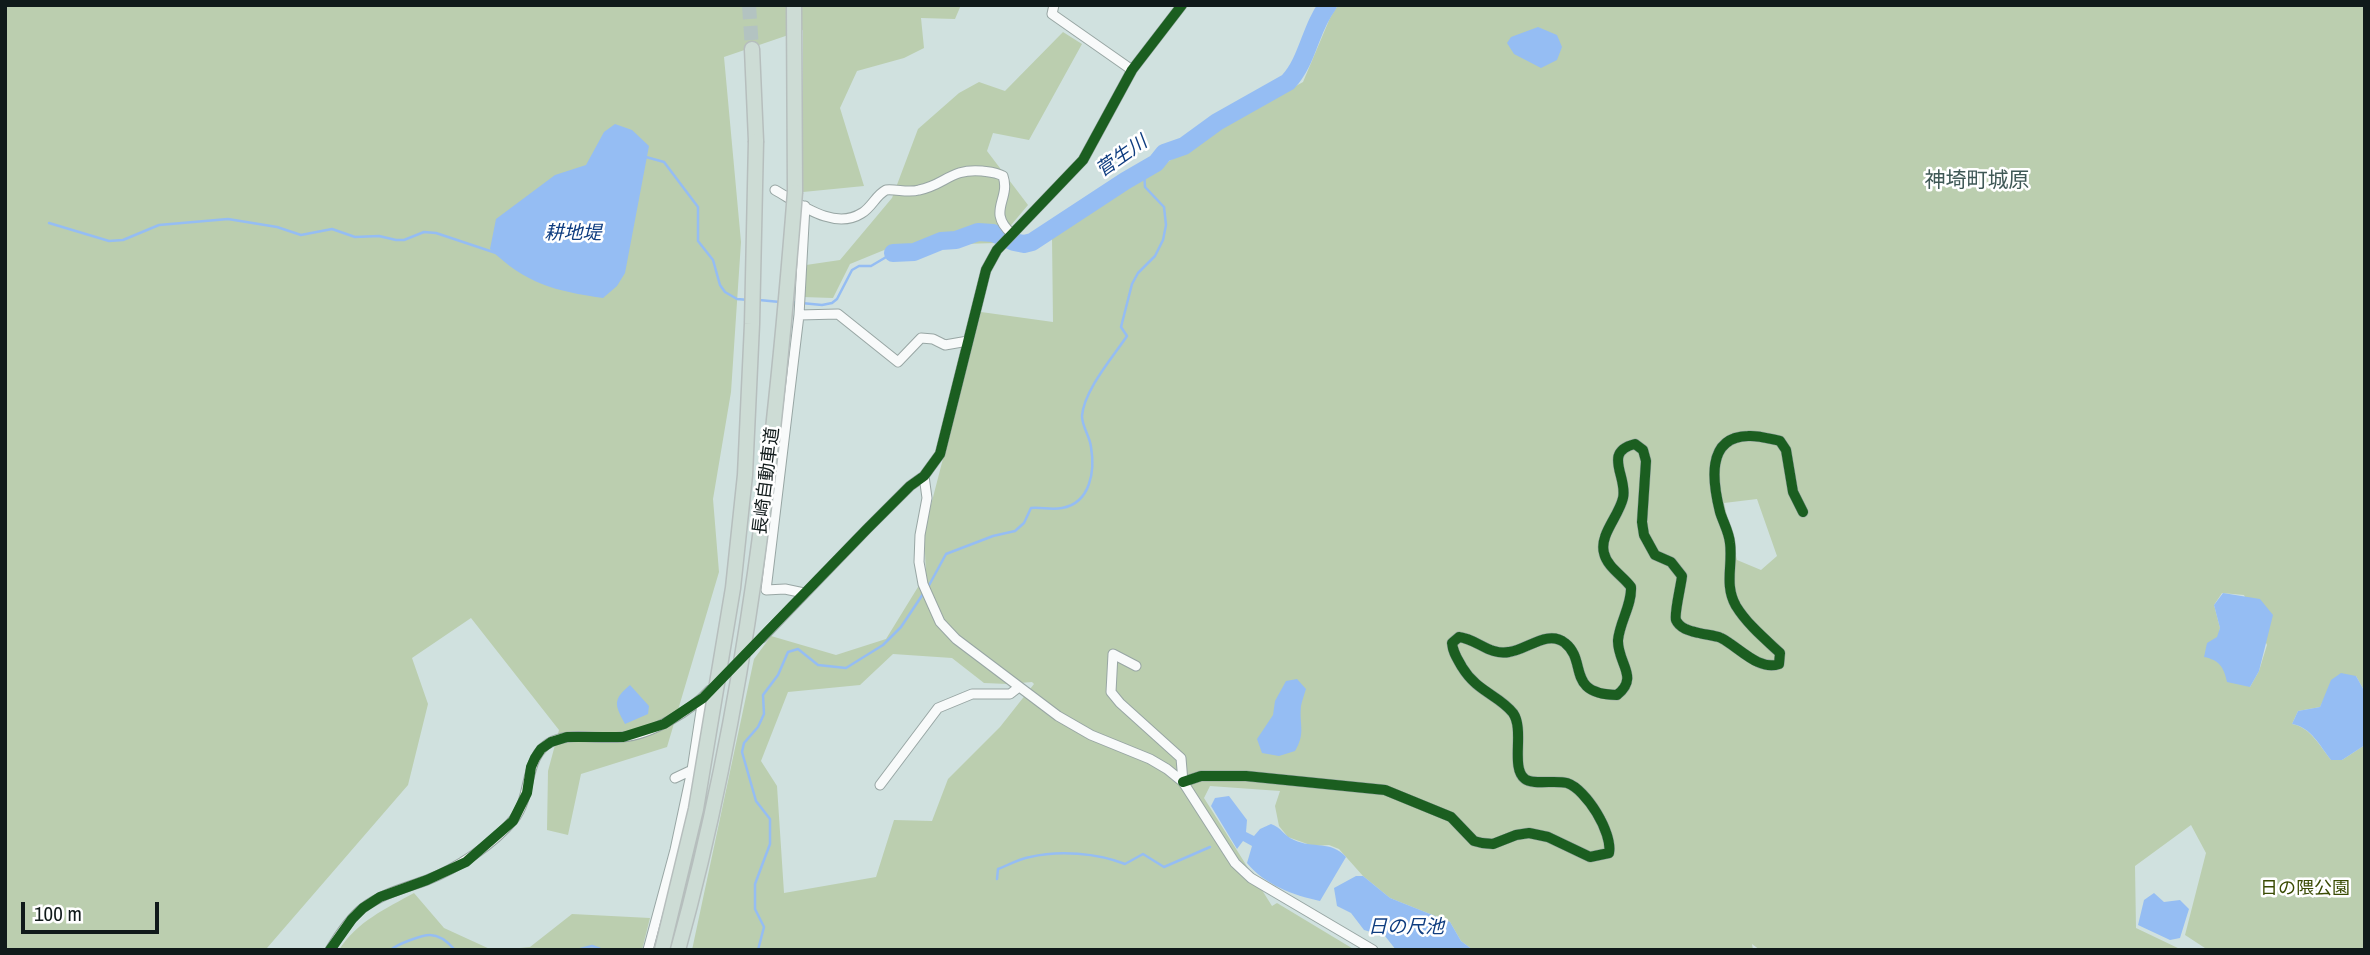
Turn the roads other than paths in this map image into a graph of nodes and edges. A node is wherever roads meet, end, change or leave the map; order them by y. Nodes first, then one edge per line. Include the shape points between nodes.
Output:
1 (793, 5) edge
2 (1054, 5) edge
3 (1182, 5) edge
4 (752, 49) tunnel mouth
5 (1132, 70) junction
6 (775, 190) dead end
7 (805, 206) junction
8 (1012, 234) junction
9 (799, 315) junction
10 (968, 341) junction
11 (924, 476) junction
12 (1803, 512) dead end
13 (804, 593) junction
14 (762, 638) tunnel mouth
15 (1136, 666) dead end
16 (1019, 687) junction
17 (692, 769) junction
18 (675, 778) dead end
19 (1182, 782) junction
20 (880, 785) dead end
21 (330, 950) edge
22 (648, 950) edge
23 (662, 950) edge
24 (678, 950) edge
25 (1373, 950) edge

1 - 24 highway, 長崎自動車道, bridge via 795,192 782,352 754,580 712,811
2 - 5 street via 1052,15
3 - 5 street
4 - 23 highway, 長崎自動車道, bridge via 756,141 746,461 733,588 696,809
5 - 8 street via 1083,160
6 - 7 street
7 - 8 street via 825,217 852,218 886,190 921,190 957,172 996,172 1005,181 999,215
7 - 9 street
8 - 10 street via 986,270
9 - 10 street via 838,314 898,362 921,338 945,345
9 - 13 street via 766,590
10 - 11 street via 940,454
11 - 13 street
11 - 16 street via 927,498 919,562 928,598 940,622 956,639
12 - 19 street via 1780,441 1747,436 1728,442 1715,457 1713,478 1730,542 1729,586 1736,606 1780,653 1779,664 1761,664 1719,637 1680,626 1675,609 1682,576 1671,562 1655,555 1644,535 1646,461 1635,444 1619,453 1623,498 1603,542 1608,564 1630,587 1632,600 1618,641 1628,678 1625,688 1617,695 1603,695 1587,687 1571,648 1553,637 1498,653 1467,638 1452,643 1452,652 1469,678 1514,715 1523,778 1569,784 1580,791 1609,838 1609,853 1590,857 1530,833 1482,843 1451,817 1384,790 1246,776 1201,776
13 - 14 street
15 - 19 street via 1113,654 1111,692 1181,758
16 - 19 street via 1073,726 1150,759
16 - 20 street via 1010,694 972,694 938,708
17 - 18 street
17 - 21 street via 706,694 664,724 624,737 567,737 551,742 535,758 527,793 513,821 466,862 363,908
17 - 22 street
19 - 25 street via 1235,863 1251,878

